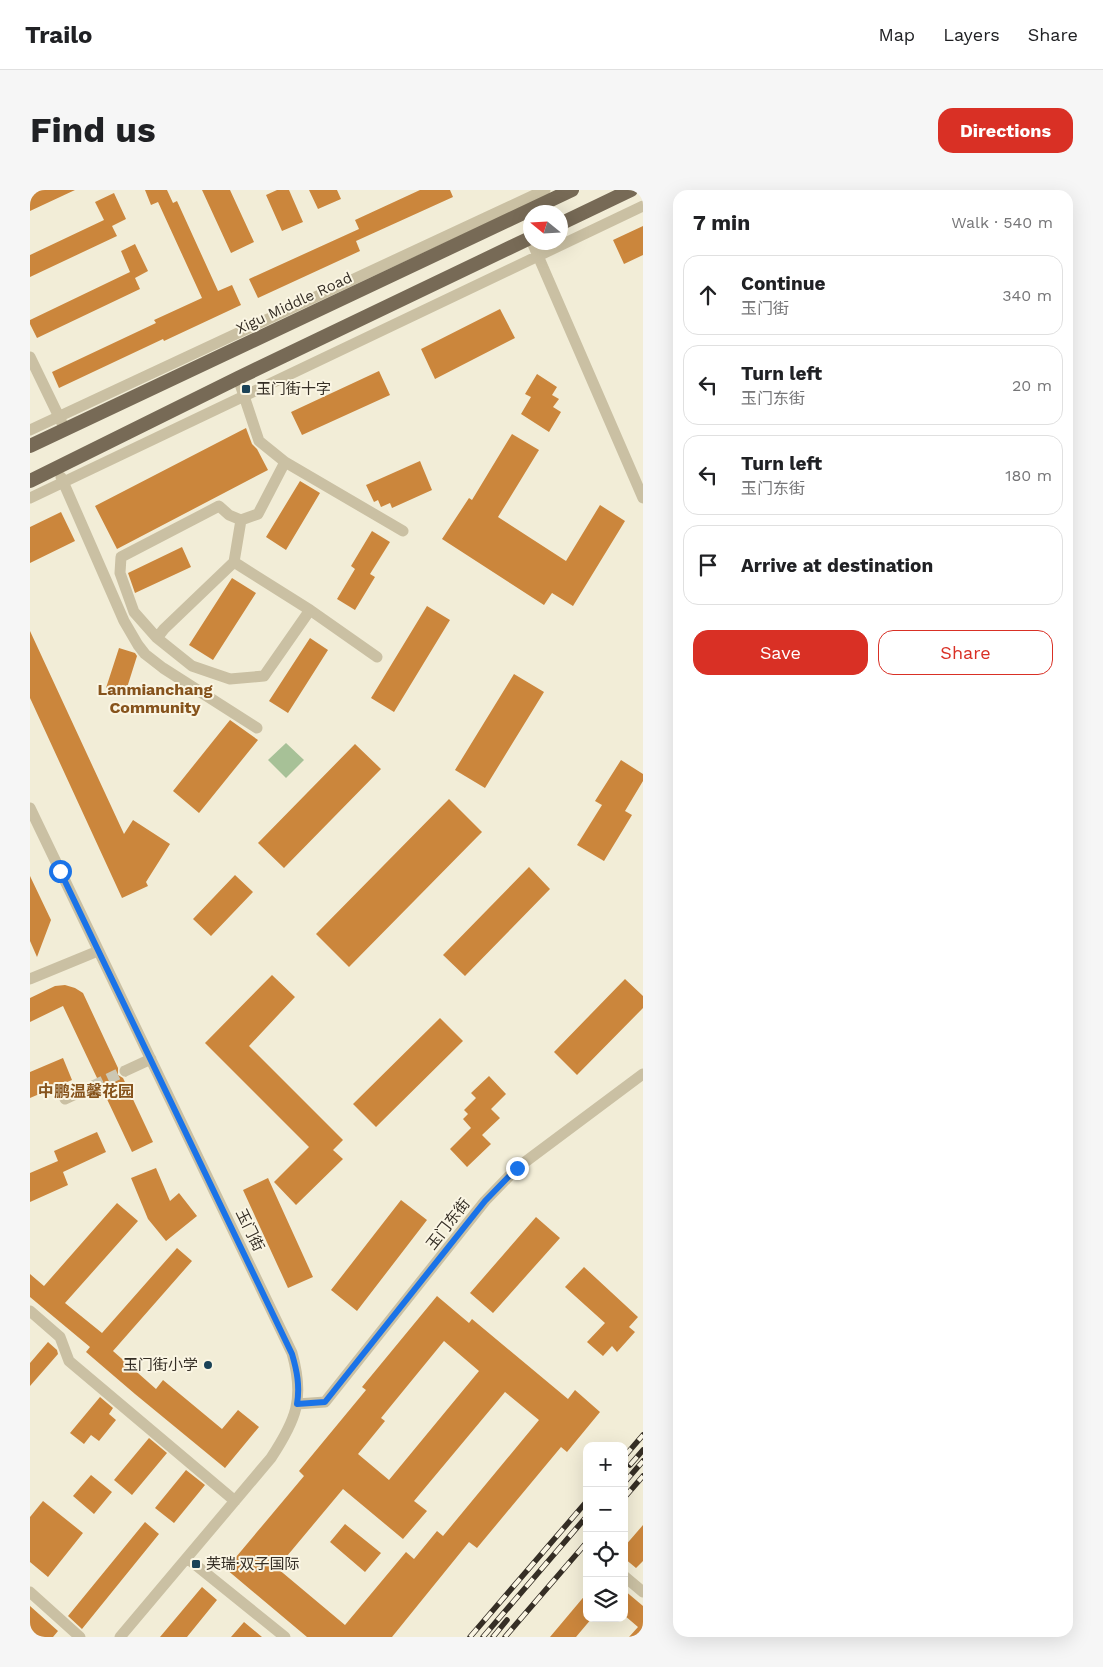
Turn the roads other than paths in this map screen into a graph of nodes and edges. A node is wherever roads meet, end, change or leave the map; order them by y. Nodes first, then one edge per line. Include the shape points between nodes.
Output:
1 (545, 190) edge
2 (572, 190) edge
3 (631, 190) edge
4 (643, 206) edge
5 (568, 220) edge
6 (523, 244) edge
7 (536, 250) edge
8 (539, 256) junction
9 (30, 357) edge
10 (238, 378) junction
11 (244, 396) junction
12 (61, 423) junction
13 (30, 430) edge
14 (30, 446) edge
15 (285, 462) junction
16 (57, 467) junction
17 (30, 481) edge
18 (63, 482) junction
19 (30, 498) edge
20 (643, 498) edge
21 (241, 520) junction
22 (403, 531) dead end
23 (234, 562) junction
24 (310, 610) junction
25 (157, 638) junction
26 (377, 657) dead end
27 (257, 728) dead end
28 (30, 808) edge
29 (98, 951) junction
30 (30, 979) edge
31 (150, 1059) junction
32 (125, 1071) tunnel mouth
33 (643, 1074) edge
34 (93, 1086) tunnel mouth
35 (65, 1099) dead end
36 (30, 1311) edge
37 (297, 1404) junction
38 (235, 1501) junction
39 (187, 1558) junction
40 (625, 1577) edge
41 (30, 1592) edge
42 (643, 1592) edge
43 (80, 1637) edge
44 (120, 1637) edge
45 (285, 1637) edge

1 - 12 street
2 - 12 main road, Xigu Middle Road
3 - 5 main road
4 - 8 street
6 - 10 main road
7 - 8 street
8 - 11 street
8 - 20 street
9 - 12 street
10 - 11 street
10 - 16 main road
11 - 15 street via 259,441
11 - 18 street
12 - 13 street
12 - 14 main road, Xigu Middle Road
15 - 21 street via 258,514
15 - 22 street
16 - 17 main road
16 - 18 street
18 - 19 street
18 - 27 street via 124,622 138,645 164,668
21 - 23 street
21 - 25 street via 219,506 121,556 120,573 134,612
23 - 24 street
23 - 25 street
24 - 25 street via 264,676 230,678 192,666
24 - 26 street
28 - 29 street, 玉门街
29 - 30 street
29 - 31 street, 玉门街
31 - 32 street
31 - 37 street, 玉门街 via 292,1354 298,1375
33 - 37 street, 玉门东街 via 506,1178 325,1402
34 - 35 street
36 - 38 street via 60,1338 69,1361
37 - 38 street, 玉门街 via 285,1438
38 - 39 street, 玉门街
39 - 44 street, 玉门街
39 - 45 street
40 - 42 street
41 - 43 street

